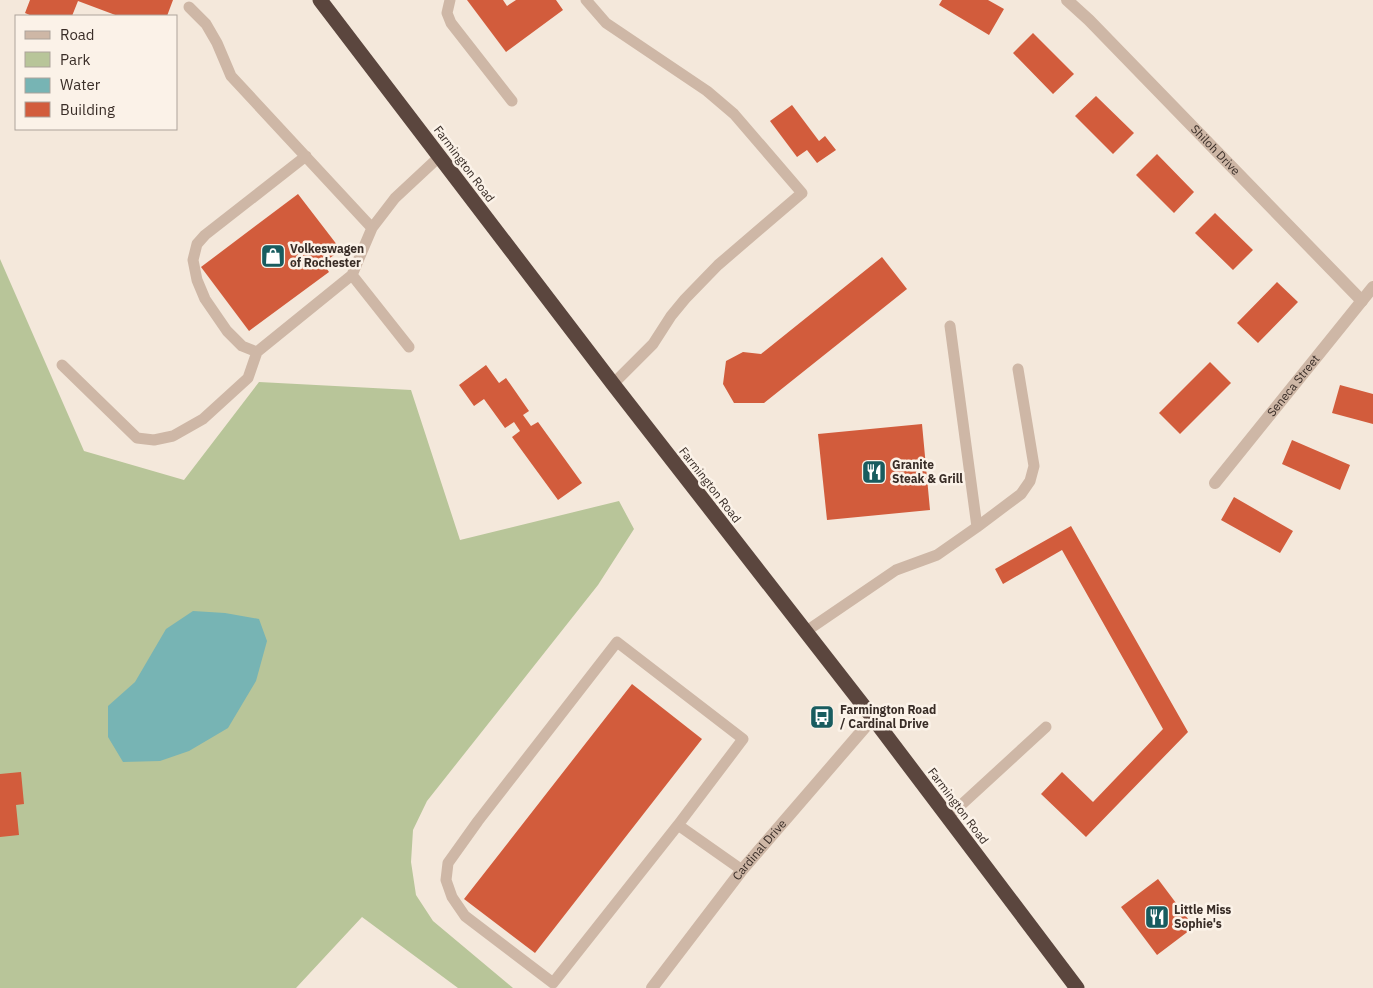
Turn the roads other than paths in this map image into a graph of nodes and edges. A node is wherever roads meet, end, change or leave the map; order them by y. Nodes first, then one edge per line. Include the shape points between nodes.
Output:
1 (320, 0) edge
2 (450, 0) edge
3 (586, 0) edge
4 (1068, 0) edge
5 (189, 7) dead end
6 (512, 101) dead end
7 (306, 156) junction
8 (439, 157) junction
9 (372, 228) junction
10 (352, 275) junction
11 (1373, 287) edge
12 (1362, 301) junction
13 (950, 326) dead end
14 (408, 347) dead end
15 (258, 352) junction
16 (62, 365) dead end
17 (1018, 369) dead end
18 (613, 384) junction
19 (1215, 483) dead end
20 (977, 527) junction
21 (805, 632) junction
22 (873, 718) junction
23 (1046, 727) dead end
24 (948, 817) junction
25 (678, 825) junction
26 (742, 870) junction
27 (554, 985) edge
28 (652, 988) edge
29 (1077, 988) edge

1 - 8 highway, Farmington Road
2 - 6 lane via 448,13 451,23
3 - 18 lane via 606,23 707,91 734,114 802,193 711,272 671,316 653,344
4 - 12 street, Shiloh Drive
5 - 7 lane via 206,24 231,76
7 - 9 lane
7 - 15 lane via 205,234 197,244 193,260 205,299 227,331 242,346
8 - 9 lane via 395,198
8 - 18 highway, Farmington Road
9 - 10 lane
10 - 14 lane
10 - 15 lane
11 - 12 street, Seneca Street
12 - 19 street, Seneca Street
13 - 20 lane
15 - 16 lane via 248,378 203,419 173,436 154,440 137,438
17 - 20 lane via 1034,466 1030,481 1021,494
18 - 21 highway, Farmington Road
20 - 21 lane via 937,555 896,570
21 - 22 highway, Farmington Road
22 - 24 highway, Farmington Road
22 - 26 street, Cardinal Drive
23 - 24 lane
24 - 29 highway, Farmington Road
25 - 26 lane
25 - 27 lane
25 - 27 lane via 743,739 617,642 448,864 446,880 452,897 465,916
26 - 28 street, Cardinal Drive

